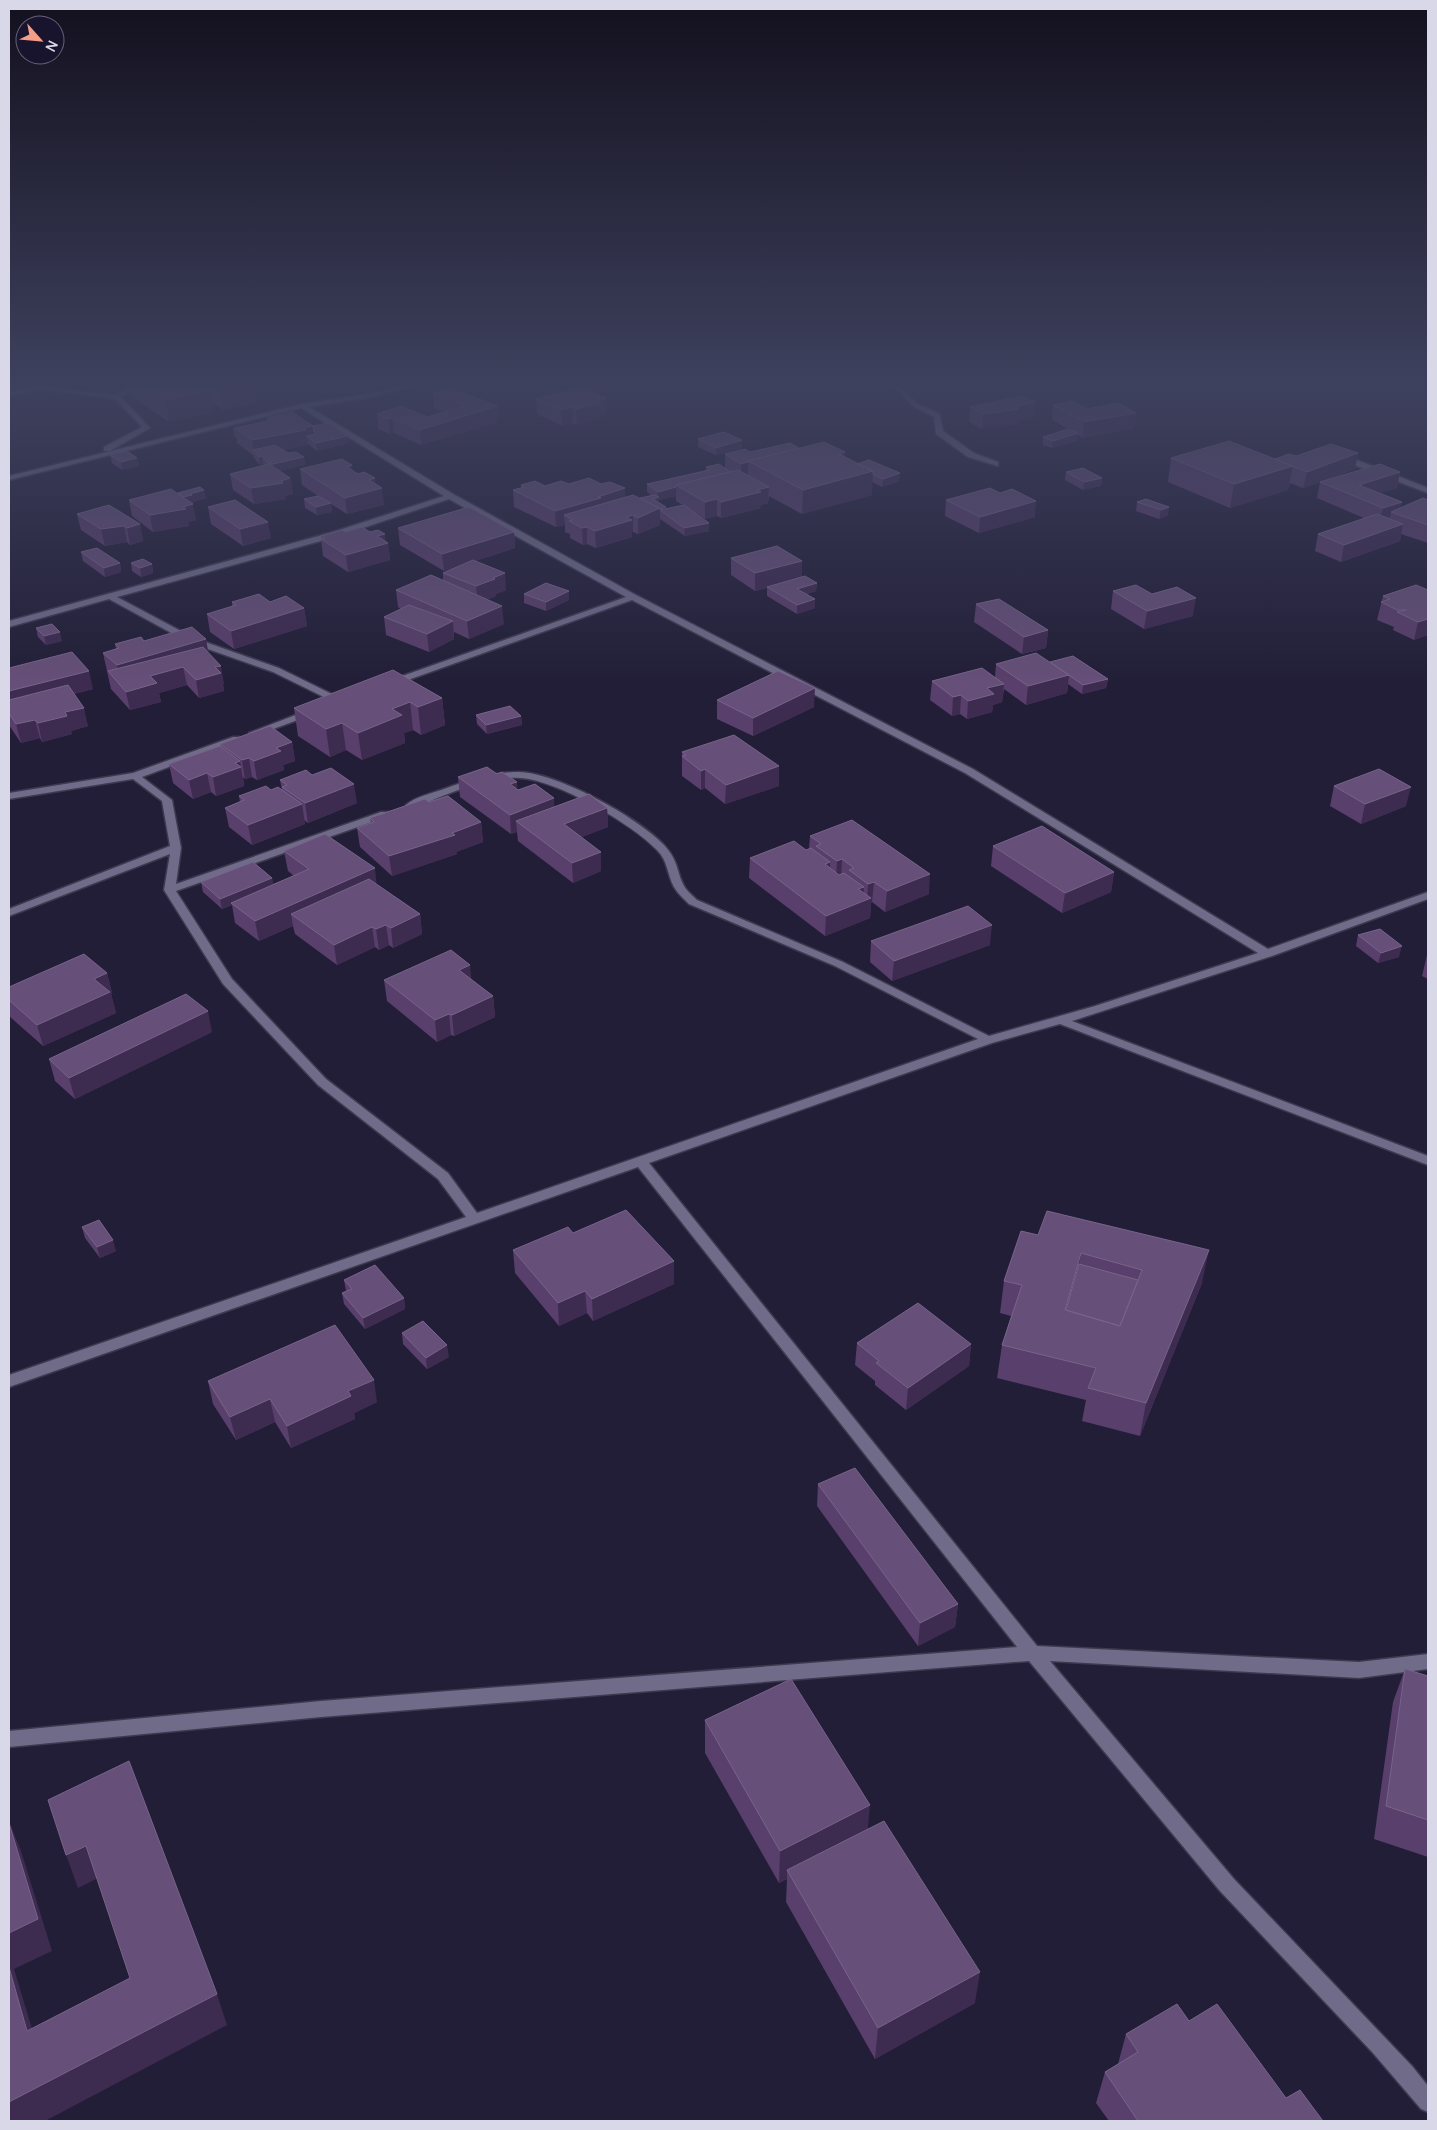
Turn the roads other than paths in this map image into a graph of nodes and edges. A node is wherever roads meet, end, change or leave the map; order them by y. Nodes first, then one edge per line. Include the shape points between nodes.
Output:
1 (433, 485) edge
2 (1414, 485) edge
3 (1428, 491) edge
4 (450, 496) junction
5 (109, 596) junction
6 (633, 597) junction
7 (9, 624) edge
8 (385, 685) edge
9 (135, 776) junction
10 (9, 796) edge
11 (176, 848) junction
12 (170, 890) junction
13 (1428, 895) edge
14 (9, 913) edge
15 (1268, 954) junction
16 (1062, 1021) junction
17 (988, 1040) junction
18 (641, 1161) junction
19 (1428, 1161) edge
20 (475, 1220) junction
21 (9, 1381) edge
22 (1034, 1653) junction
23 (1428, 1661) edge
24 (9, 1739) edge
25 (1428, 2102) edge

1 - 4 street
2 - 3 street
4 - 5 street via 336,534
4 - 6 street
5 - 7 street
5 - 9 street via 191,640 276,670 335,703
6 - 8 street
6 - 15 street via 969,770
9 - 10 street
9 - 11 street via 166,800
11 - 12 street
11 - 14 street
12 - 17 street via 461,787 521,775 543,779 620,816 652,838 670,859 680,888 693,902 839,964
12 - 20 street via 234,988 322,1082 443,1176
13 - 15 street
15 - 16 street
16 - 17 street
16 - 19 street
17 - 18 street
18 - 20 street
18 - 22 street
20 - 21 street
22 - 23 street via 1359,1670
22 - 24 street via 321,1709
22 - 25 street via 1229,1887 1401,2068

